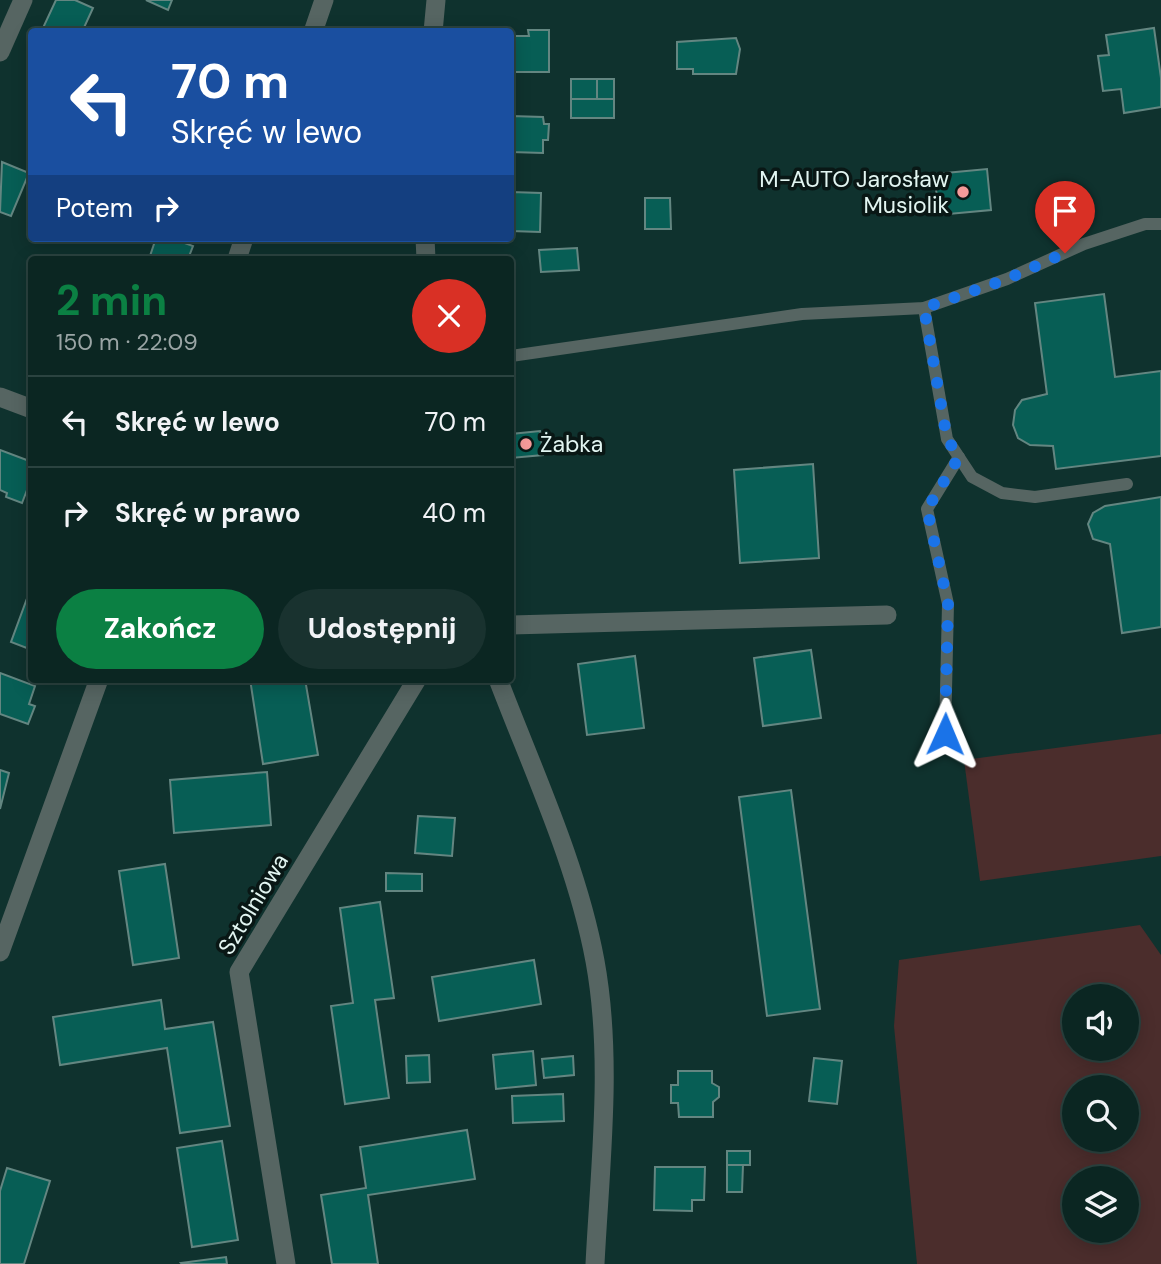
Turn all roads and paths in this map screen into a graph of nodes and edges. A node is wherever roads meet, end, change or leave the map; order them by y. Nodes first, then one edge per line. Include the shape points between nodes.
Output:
1 (23, 0) edge
2 (324, 0) edge
3 (436, 0) edge
4 (314, 28) edge
5 (433, 28) edge
6 (0, 52) edge
7 (1161, 224) edge
8 (924, 308) junction
9 (514, 356) edge
10 (0, 397) edge
11 (28, 408) edge
12 (959, 457) junction
13 (1127, 484) dead end
14 (887, 615) dead end
15 (514, 625) edge
16 (98, 683) edge
17 (416, 683) edge
18 (500, 683) edge
19 (945, 734) dead end
20 (0, 952) edge
21 (286, 1264) edge
22 (595, 1264) edge

1 - 6 street
2 - 4 street
3 - 5 street
7 - 8 lane via 1144,224 1084,244 1007,279
8 - 9 lane via 802,314
8 - 12 lane via 947,439
10 - 11 street
12 - 13 lane via 972,477 1002,493 1035,497
12 - 19 lane via 927,509 948,604
14 - 15 street
16 - 20 street
17 - 21 street, Sztolniowa via 239,972
18 - 22 street via 565,855 596,963 603,1068

